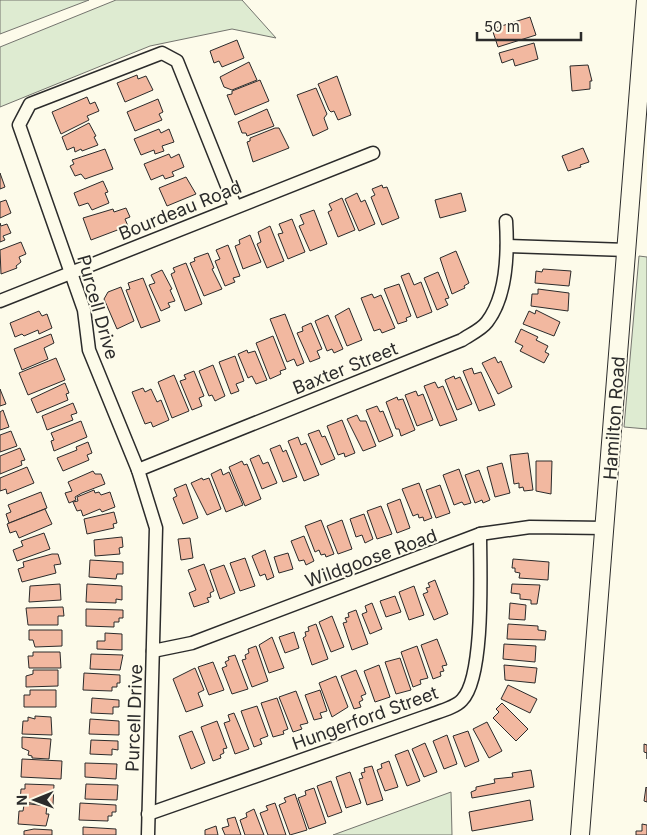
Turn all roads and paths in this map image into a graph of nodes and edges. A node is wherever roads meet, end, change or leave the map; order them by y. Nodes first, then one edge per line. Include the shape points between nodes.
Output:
1 (646, 0) edge
2 (373, 153) dead end
3 (235, 206) junction
4 (506, 221) dead end
5 (508, 246) junction
6 (627, 250) junction
7 (71, 273) junction
8 (0, 301) edge
9 (138, 470) junction
10 (606, 528) junction
11 (480, 534) junction
12 (153, 651) junction
13 (148, 814) junction
14 (148, 835) edge
15 (580, 835) edge

1 - 6 main road, Hamilton Road
2 - 3 street, Bourdeau Road
3 - 7 street, Bourdeau Road
3 - 7 street, Purcell Drive via 178,61 162,53 30,104 19,125
4 - 5 street, Baxter Street
5 - 6 street
5 - 9 street, Baxter Street via 497,305 486,324 462,340
6 - 10 main road, Hamilton Road
7 - 8 street, Bourdeau Road
7 - 9 street, Purcell Drive via 84,310 89,350
9 - 12 street, Purcell Drive via 156,528
10 - 11 street, Wildgoose Road via 530,527
10 - 15 main road, Hamilton Road
11 - 12 street, Wildgoose Road via 192,643
11 - 13 street, Hungerford Street via 477,653 471,682 462,700 427,716
12 - 13 street, Purcell Drive
13 - 14 street, Purcell Drive

